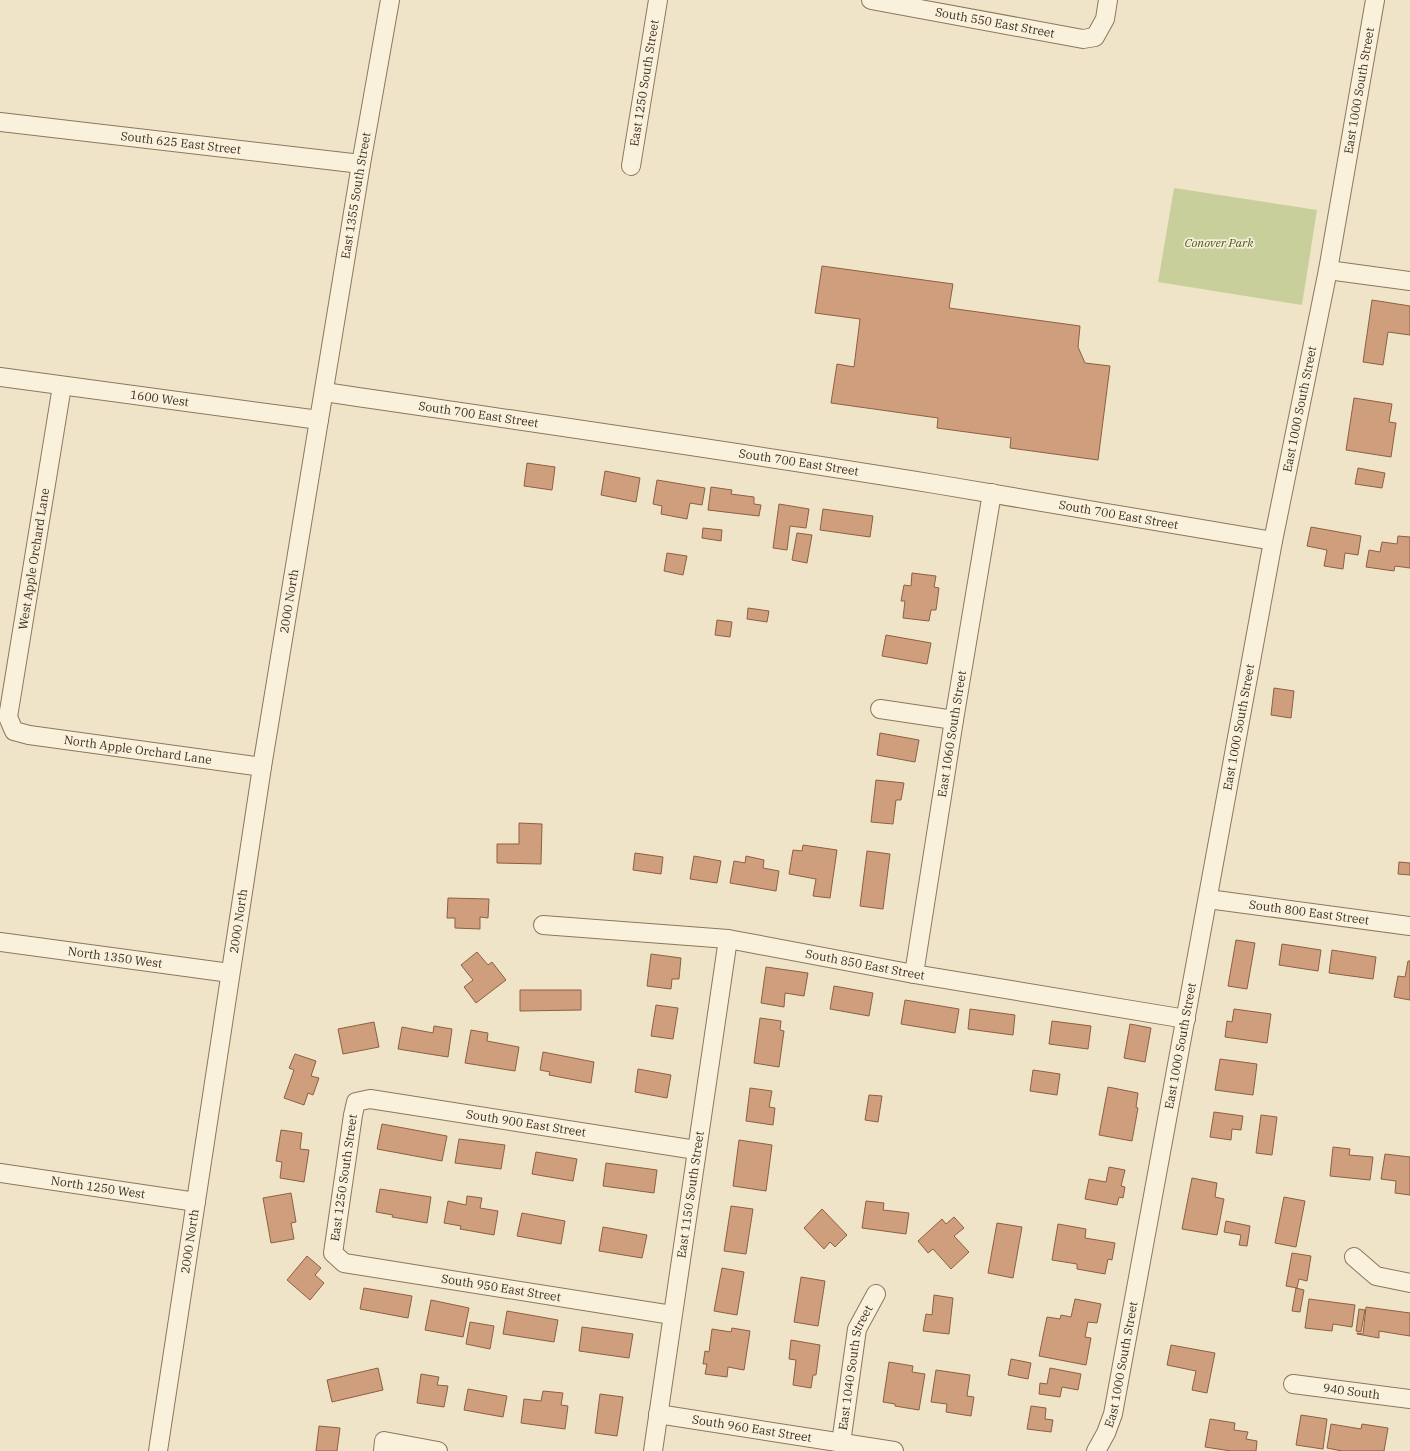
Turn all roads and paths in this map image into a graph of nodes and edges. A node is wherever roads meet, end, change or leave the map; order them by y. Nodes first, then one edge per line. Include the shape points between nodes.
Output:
1 (390, 0) edge
2 (658, 0) edge
3 (871, 0) edge
4 (1108, 0) edge
5 (1375, 0) edge
6 (0, 122) edge
7 (361, 164) junction
8 (631, 166) dead end
9 (1328, 270) junction
10 (1410, 281) edge
11 (0, 376) edge
12 (62, 386) junction
13 (324, 392) junction
14 (319, 420) junction
15 (992, 493) junction
16 (1273, 541) junction
17 (880, 709) dead end
18 (954, 720) junction
19 (14, 731) joint
20 (262, 768) junction
21 (1208, 899) junction
22 (543, 925) dead end
23 (1410, 926) edge
24 (728, 939) junction
25 (0, 942) edge
26 (230, 973) junction
27 (914, 974) junction
28 (1186, 1019) junction
29 (356, 1102) joint
30 (696, 1150) junction
31 (0, 1173) edge
32 (196, 1202) junction
33 (333, 1253) joint
34 (1354, 1257) dead end
35 (1410, 1283) edge
36 (876, 1294) dead end
37 (672, 1315) junction
38 (1293, 1384) dead end
39 (1410, 1399) edge
40 (658, 1414) junction
41 (841, 1443) junction
42 (383, 1446) edge
43 (158, 1451) edge
44 (438, 1451) edge
45 (652, 1451) edge
46 (894, 1451) edge
47 (1096, 1451) edge

1 - 7 street, East 1355 South Street
2 - 8 street, East 1250 South Street
3 - 4 street, South 550 East Street via 1083,39 1095,37 1105,19
5 - 9 street, East 1000 South Street
6 - 7 street, South 625 East Street
7 - 13 street, East 1355 South Street
9 - 10 street
9 - 16 street, East 1000 South Street
11 - 12 street, 1600 West
12 - 14 street, 1600 West
12 - 19 street, West Apple Orchard Lane via 8,717
13 - 14 street, 2000 North
13 - 15 street, South 700 East Street via 642,438
14 - 20 street, 2000 North
15 - 16 street, South 700 East Street
15 - 18 street, East 1060 South Street
16 - 21 street, East 1000 South Street
17 - 18 street
18 - 27 street, East 1060 South Street
19 - 20 street, North Apple Orchard Lane
20 - 26 street, 2000 North
21 - 23 street, South 800 East Street
21 - 28 street, East 1000 South Street
22 - 24 street, South 850 East Street
24 - 27 street, South 850 East Street
24 - 30 street, East 1150 South Street
25 - 26 street, North 1350 West
26 - 32 street, 2000 North
27 - 28 street, South 850 East Street
28 - 47 street, East 1000 South Street via 1113,1414
29 - 30 street, South 900 East Street via 370,1099
29 - 33 street, East 1250 South Street
30 - 37 street, East 1150 South Street
31 - 32 street, North 1250 West
32 - 43 street, 2000 North
33 - 37 street, South 950 East Street via 344,1263
34 - 35 street via 1376,1276
36 - 41 street, East 1040 South Street via 857,1328
37 - 40 street, East 1150 South Street
38 - 39 street, 940 South
40 - 41 street, South 960 East Street
40 - 45 street, East 1150 South Street
41 - 46 street, South 960 East Street
42 - 44 street

